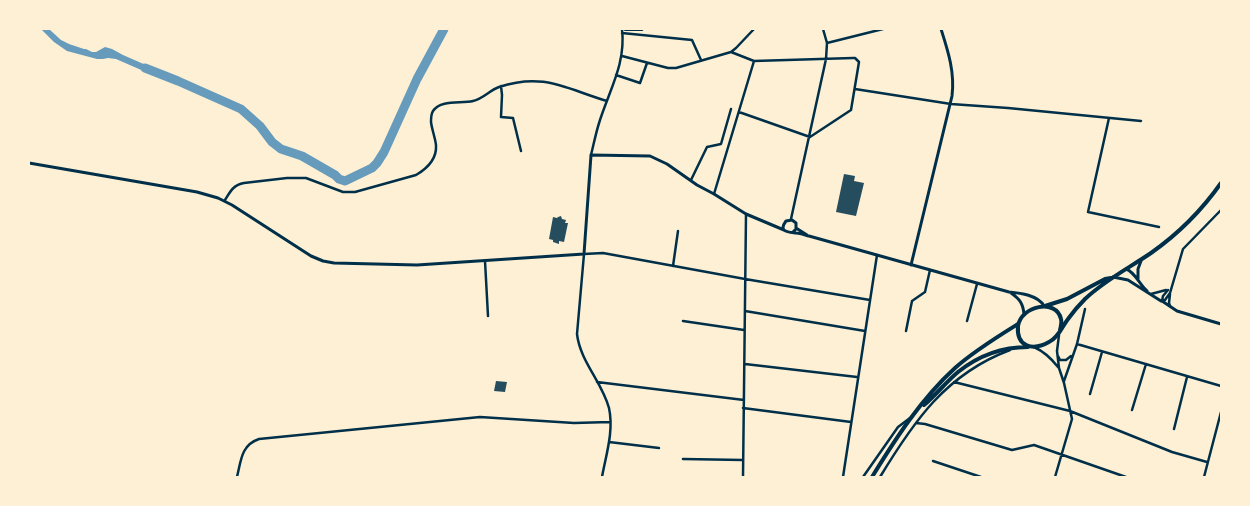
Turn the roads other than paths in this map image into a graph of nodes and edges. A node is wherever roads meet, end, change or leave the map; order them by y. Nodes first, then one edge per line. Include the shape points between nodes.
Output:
1 (643, 29) edge
2 (754, 29) edge
3 (823, 29) edge
4 (883, 29) edge
5 (941, 29) edge
6 (623, 30) edge
7 (827, 43) junction
8 (731, 52) junction
9 (622, 56) junction
10 (826, 59) junction
11 (701, 60) junction
12 (754, 61) junction
13 (647, 63) junction
14 (616, 75) junction
15 (500, 86) junction
16 (855, 89) junction
17 (607, 101) junction
18 (951, 104) junction
19 (731, 109) dead end
20 (739, 112) junction
21 (1109, 118) junction
22 (1140, 121) dead end
23 (810, 137) junction
24 (521, 151) dead end
25 (591, 155) junction
26 (29, 163) edge
27 (691, 180) junction
28 (1221, 183) edge
29 (714, 194) junction
30 (225, 200) junction
31 (1221, 210) edge
32 (746, 214) junction
33 (792, 218) junction
34 (785, 221) junction
35 (770, 224) junction
36 (1159, 227) dead end
37 (796, 228) junction
38 (784, 230) junction
39 (678, 231) dead end
40 (793, 232) junction
41 (809, 236) junction
42 (584, 254) junction
43 (877, 255) junction
44 (1142, 259) junction
45 (485, 261) junction
46 (911, 265) junction
47 (673, 266) junction
48 (1126, 269) junction
49 (930, 270) junction
50 (1112, 277) junction
51 (745, 279) junction
52 (978, 283) junction
53 (1140, 284) junction
54 (1171, 287) junction
55 (1168, 290) junction
56 (1009, 292) junction
57 (1151, 294) junction
58 (1170, 294) junction
59 (870, 300) junction
60 (1162, 301) junction
61 (1044, 306) junction
62 (1171, 307) junction
63 (1085, 309) dead end
64 (745, 311) junction
65 (1024, 314) junction
66 (488, 316) dead end
67 (683, 321) dead end
68 (967, 321) dead end
69 (1018, 324) junction
70 (1221, 324) edge
71 (744, 330) junction
72 (866, 331) junction
73 (906, 331) dead end
74 (1060, 332) junction
75 (1077, 344) junction
76 (1019, 347) junction
77 (1032, 347) junction
78 (1102, 352) junction
79 (1057, 355) junction
80 (1072, 355) junction
81 (744, 364) junction
82 (1146, 364) junction
83 (1059, 368) junction
84 (1188, 376) junction
85 (858, 378) junction
86 (597, 382) junction
87 (954, 382) junction
88 (1064, 383) junction
89 (1221, 386) edge
90 (1090, 394) dead end
91 (744, 400) junction
92 (743, 408) junction
93 (918, 409) junction
94 (1132, 410) dead end
95 (1070, 411) junction
96 (1221, 412) edge
97 (914, 413) junction
98 (921, 416) junction
99 (610, 422) junction
100 (851, 422) junction
101 (916, 423) junction
102 (925, 424) junction
103 (1174, 428) dead end
104 (609, 442) junction
105 (659, 448) dead end
106 (1061, 454) junction
107 (683, 459) dead end
108 (743, 460) junction
109 (933, 461) dead end
110 (1207, 462) junction
111 (237, 477) edge
112 (602, 477) edge
113 (743, 477) edge
114 (843, 477) edge
115 (863, 477) edge
116 (872, 477) edge
117 (880, 477) edge
118 (981, 477) edge
119 (1055, 477) edge
120 (1126, 477) edge
121 (1204, 477) edge

1 - 6 street
2 - 8 street
3 - 7 street
4 - 7 street
5 - 18 street via 953,73
6 - 9 street
6 - 11 street via 692,40
7 - 10 street
8 - 11 street
8 - 12 street
9 - 13 street
9 - 14 street
10 - 12 street
10 - 16 street via 858,60
10 - 23 street
11 - 13 street via 676,68
12 - 20 street
13 - 14 street via 640,83
14 - 17 street
15 - 17 street via 532,80 562,85
15 - 24 street via 501,117 513,118
15 - 30 street via 476,100 438,106 431,117 436,146 434,155 426,170 416,175 355,192 343,192 306,178 244,183 233,188
16 - 18 street
16 - 23 street via 850,112
17 - 25 street
18 - 21 street
18 - 46 street
19 - 27 street via 721,144 707,147
20 - 23 street
20 - 29 street
21 - 22 street
21 - 36 street via 1088,212
23 - 33 street
25 - 27 street via 650,156
25 - 42 street
26 - 30 street via 197,192
27 - 29 street
28 - 44 main road via 1188,221
29 - 32 street
30 - 45 street via 317,259 328,262 417,265
31 - 54 street via 1183,249
32 - 35 street
32 - 51 street
33 - 34 street
33 - 37 street
34 - 35 street
34 - 38 street
35 - 38 street
37 - 40 street
37 - 41 street
38 - 40 street
39 - 47 street
40 - 41 street
41 - 43 street
42 - 45 street
42 - 47 street via 603,253
42 - 86 street via 577,339
43 - 46 street
43 - 59 street
44 - 48 main road
44 - 53 street via 1138,269
45 - 66 street
46 - 49 street
47 - 51 street
48 - 50 main road
48 - 53 street
49 - 52 street
49 - 73 street via 925,292 912,301
50 - 57 street via 1128,280
50 - 61 main road via 1067,299
50 - 74 main road via 1085,299
51 - 59 street
51 - 64 street
52 - 56 street
52 - 68 street
53 - 57 street
54 - 55 street
54 - 58 street
55 - 57 street
55 - 60 street
56 - 61 street via 1029,296
56 - 65 street via 1021,302
57 - 60 street
58 - 60 street
58 - 62 street
59 - 72 street
60 - 62 street
61 - 65 main road via 1032,308
61 - 74 main road via 1059,315
62 - 70 street
63 - 75 street
64 - 71 street
64 - 72 street
65 - 69 main road
67 - 71 street
69 - 77 main road via 1020,340
69 - 93 main road via 956,367
71 - 81 street
72 - 85 street
74 - 77 main road via 1050,342
74 - 79 street
75 - 78 street
75 - 80 street
76 - 77 main road
76 - 87 street via 994,356
76 - 93 main road via 997,351 971,363
77 - 83 street via 1050,357
78 - 82 street
78 - 90 street
79 - 80 street via 1060,360 1066,360
79 - 83 street
80 - 88 street
81 - 85 street
81 - 91 street
82 - 84 street
82 - 94 street
83 - 88 street
84 - 89 street
84 - 103 street
85 - 100 street
86 - 91 street
86 - 99 street via 607,403
87 - 95 street
87 - 98 street
88 - 95 street
91 - 92 street
92 - 100 street
92 - 108 street
93 - 97 main road
95 - 106 street via 1072,419
95 - 110 street via 1172,452
96 - 110 street
97 - 115 street via 898,427
97 - 116 main road
98 - 101 street
98 - 102 street
99 - 104 street
99 - 111 street via 480,417 260,439 246,447
100 - 114 street
101 - 102 street
101 - 117 street
102 - 106 street via 1012,450 1034,445
104 - 105 street
104 - 112 street
106 - 119 street
106 - 120 street
107 - 108 street
108 - 113 street
109 - 118 street
110 - 121 street

